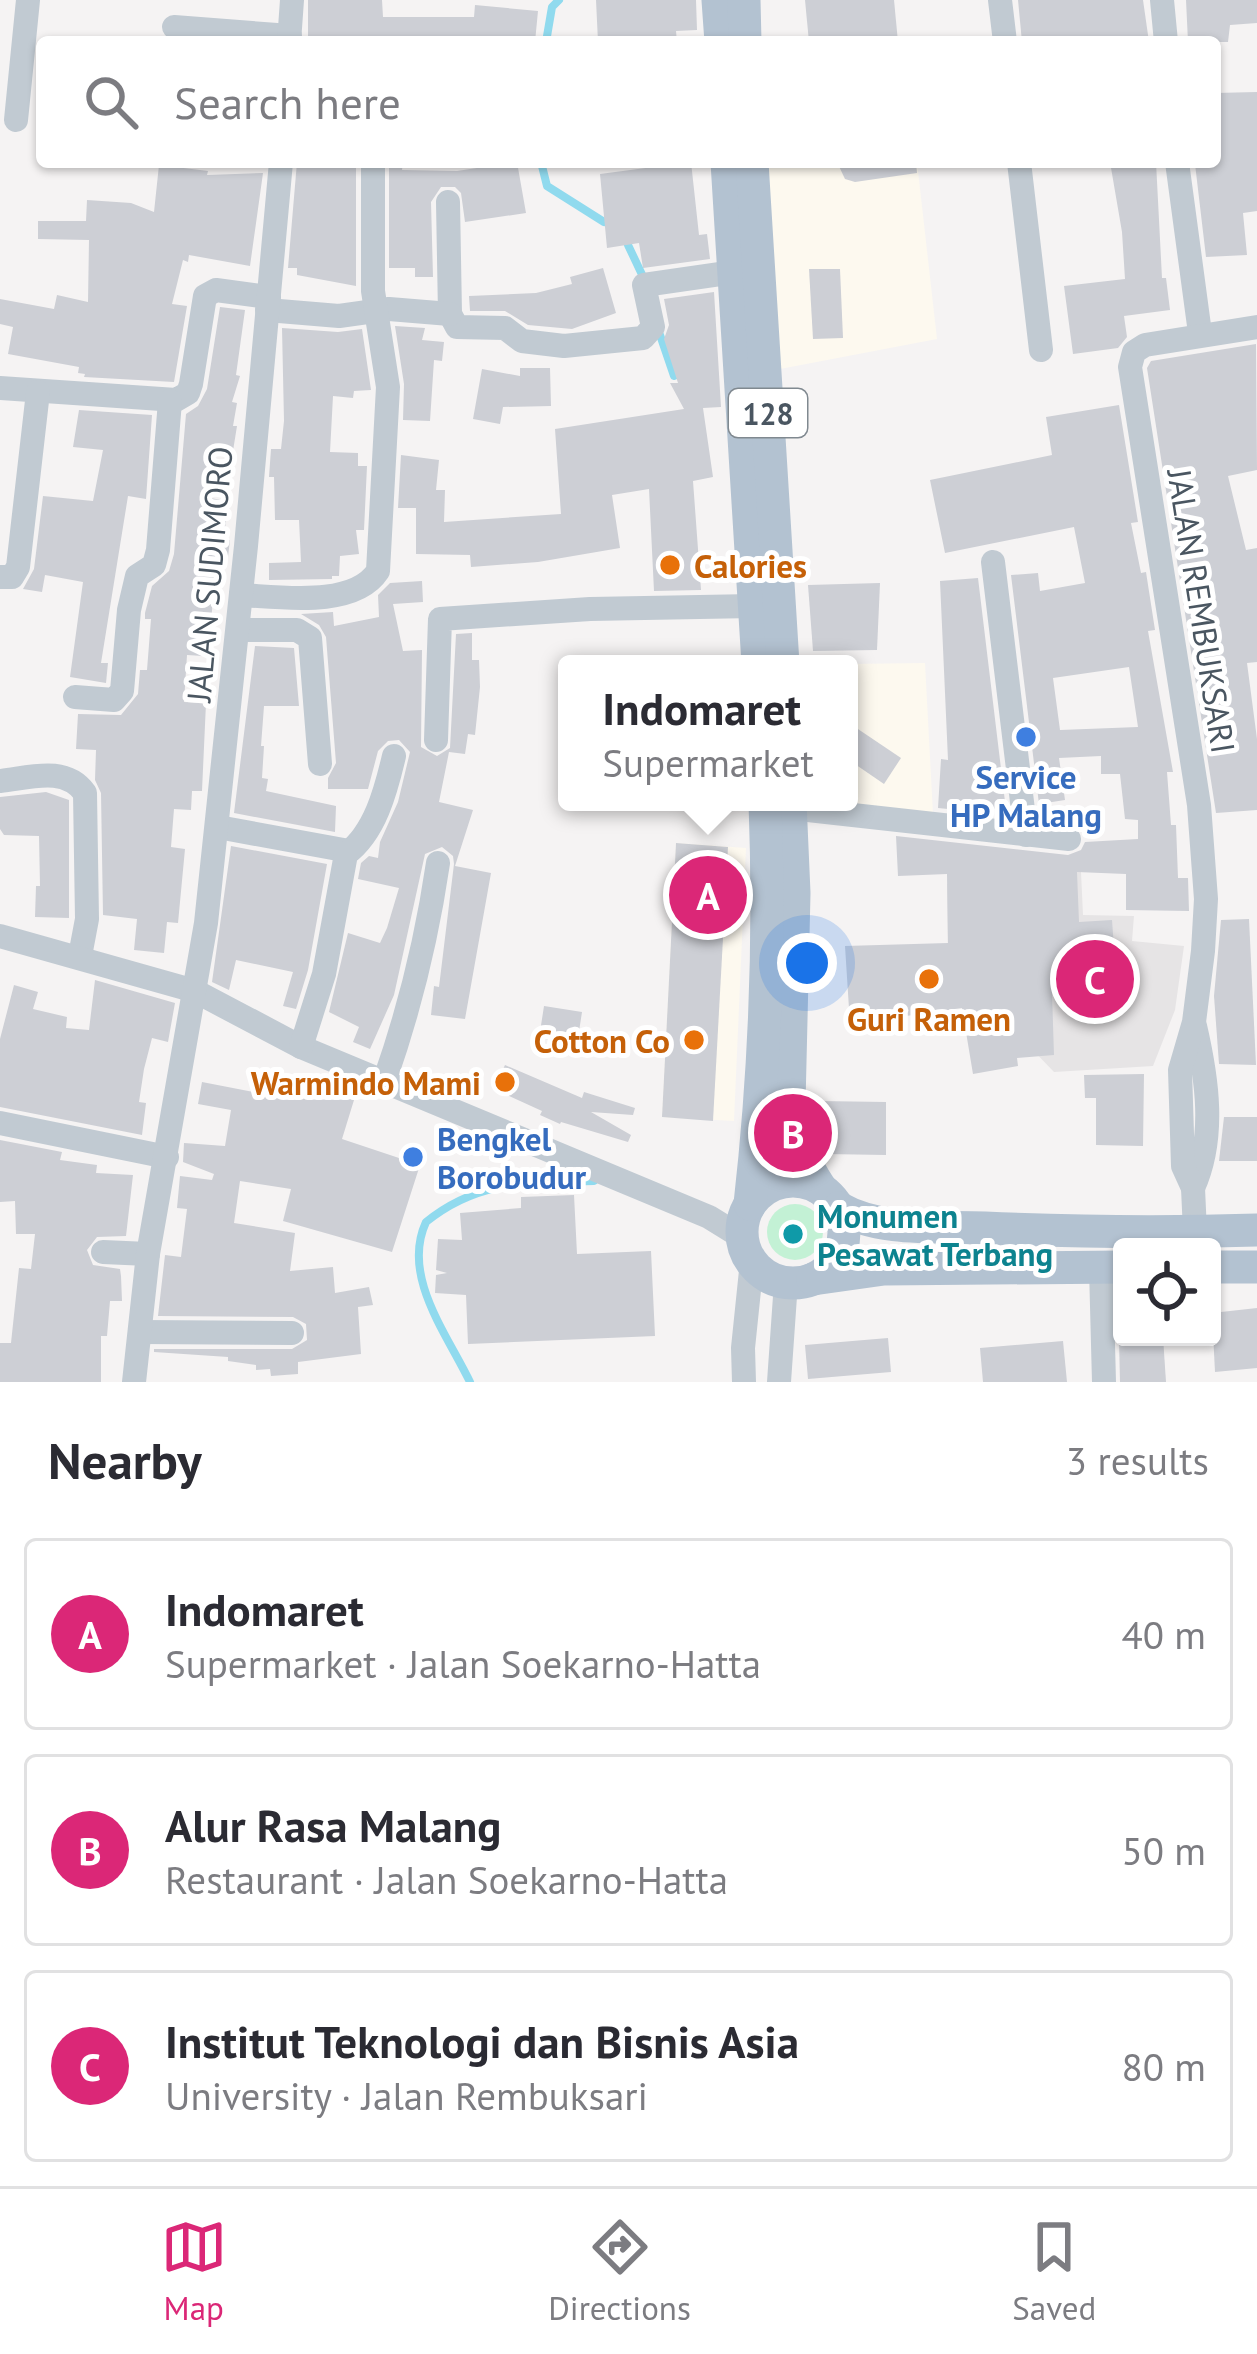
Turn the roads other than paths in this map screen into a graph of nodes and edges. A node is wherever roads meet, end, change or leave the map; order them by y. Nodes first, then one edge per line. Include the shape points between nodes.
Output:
1 (28, 0) edge
2 (292, 0) edge
3 (1000, 0) edge
4 (1162, 0) edge
5 (174, 27) dead end
6 (260, 36) edge
7 (289, 36) edge
8 (1003, 36) edge
9 (1165, 36) edge
10 (19, 120) edge
11 (279, 168) edge
12 (373, 168) edge
13 (727, 168) edge
14 (752, 168) edge
15 (1020, 168) edge
16 (1178, 168) edge
17 (448, 202) dead end
18 (734, 272) junction
19 (268, 303) junction
20 (378, 313) junction
21 (450, 314) junction
22 (1257, 327) edge
23 (1200, 334) junction
24 (1041, 350) dead end
25 (0, 388) edge
26 (38, 392) junction
27 (170, 401) junction
28 (993, 562) dead end
29 (0, 577) edge
30 (241, 596) junction
31 (754, 606) junction
32 (238, 630) junction
33 (757, 655) edge
34 (782, 655) edge
35 (75, 697) dead end
36 (436, 740) dead end
37 (394, 757) dead end
38 (320, 764) dead end
39 (0, 781) edge
40 (781, 811) edge
41 (783, 811) edge
42 (837, 811) edge
43 (218, 826) junction
44 (1026, 835) junction
45 (1069, 838) dead end
46 (349, 850) junction
47 (438, 863) dead end
48 (0, 936) edge
49 (80, 956) junction
50 (195, 991) junction
51 (301, 1046) junction
52 (385, 1079) junction
53 (8, 1124) edge
54 (167, 1157) junction
55 (830, 1198) junction
56 (750, 1204) junction
57 (1257, 1230) edge
58 (1195, 1232) junction
59 (747, 1250) junction
60 (103, 1252) dead end
61 (148, 1254) junction
62 (1112, 1267) edge
63 (1221, 1267) edge
64 (1257, 1267) edge
65 (800, 1281) junction
66 (140, 1332) junction
67 (292, 1333) dead end
68 (134, 1382) edge
69 (744, 1382) edge
70 (778, 1382) edge
71 (1104, 1382) edge

1 - 10 street
2 - 7 street
3 - 8 street
4 - 9 street
5 - 6 street
11 - 19 street, JALAN SUDIMORO
12 - 20 street
13 - 18 main road, 128
14 - 34 main road, 128
15 - 24 street
16 - 23 street
17 - 21 street
18 - 21 street via 647,283 652,331 607,344 522,341 505,328 457,327
18 - 31 main road, 128
19 - 20 street via 340,316
19 - 27 street via 216,290 205,296 189,391
19 - 30 street, JALAN SUDIMORO
20 - 21 street
20 - 30 street via 388,387 378,571 352,592
22 - 23 street, JALAN REMBUKSARI
23 - 58 street, JALAN REMBUKSARI via 1144,345 1130,367 1199,805 1206,899 1194,1022 1180,1070
25 - 26 street
26 - 27 street
26 - 29 street via 17,572
27 - 35 street via 158,550 153,567 137,576 122,691 114,700
28 - 44 street
30 - 32 street, JALAN SUDIMORO
31 - 33 main road, 128
31 - 36 street via 440,619
32 - 38 street via 297,630 310,638
32 - 43 street, JALAN SUDIMORO
37 - 46 street via 376,813
39 - 49 street via 61,775 85,793
40 - 56 main road
41 - 55 main road via 794,893 790,1116 802,1160
42 - 44 street
43 - 46 street
43 - 50 street, JALAN SUDIMORO
44 - 45 street
46 - 51 street
47 - 52 street via 408,1012
48 - 49 street
49 - 50 street
50 - 51 street
50 - 54 street, JALAN SUDIMORO
51 - 52 street
52 - 59 street via 709,1216
53 - 54 street
54 - 61 street, JALAN SUDIMORO
55 - 56 main road via 795,1180 770,1186
55 - 58 main road via 868,1222
55 - 65 main road via 844,1225 842,1249 826,1272
56 - 59 main road
57 - 58 main road
59 - 65 main road via 767,1275
59 - 69 street
60 - 61 street
61 - 66 street, JALAN SUDIMORO
62 - 65 main road via 919,1267
62 - 71 street
63 - 64 main road
65 - 70 street
66 - 67 street
66 - 68 street, JALAN SUDIMORO

